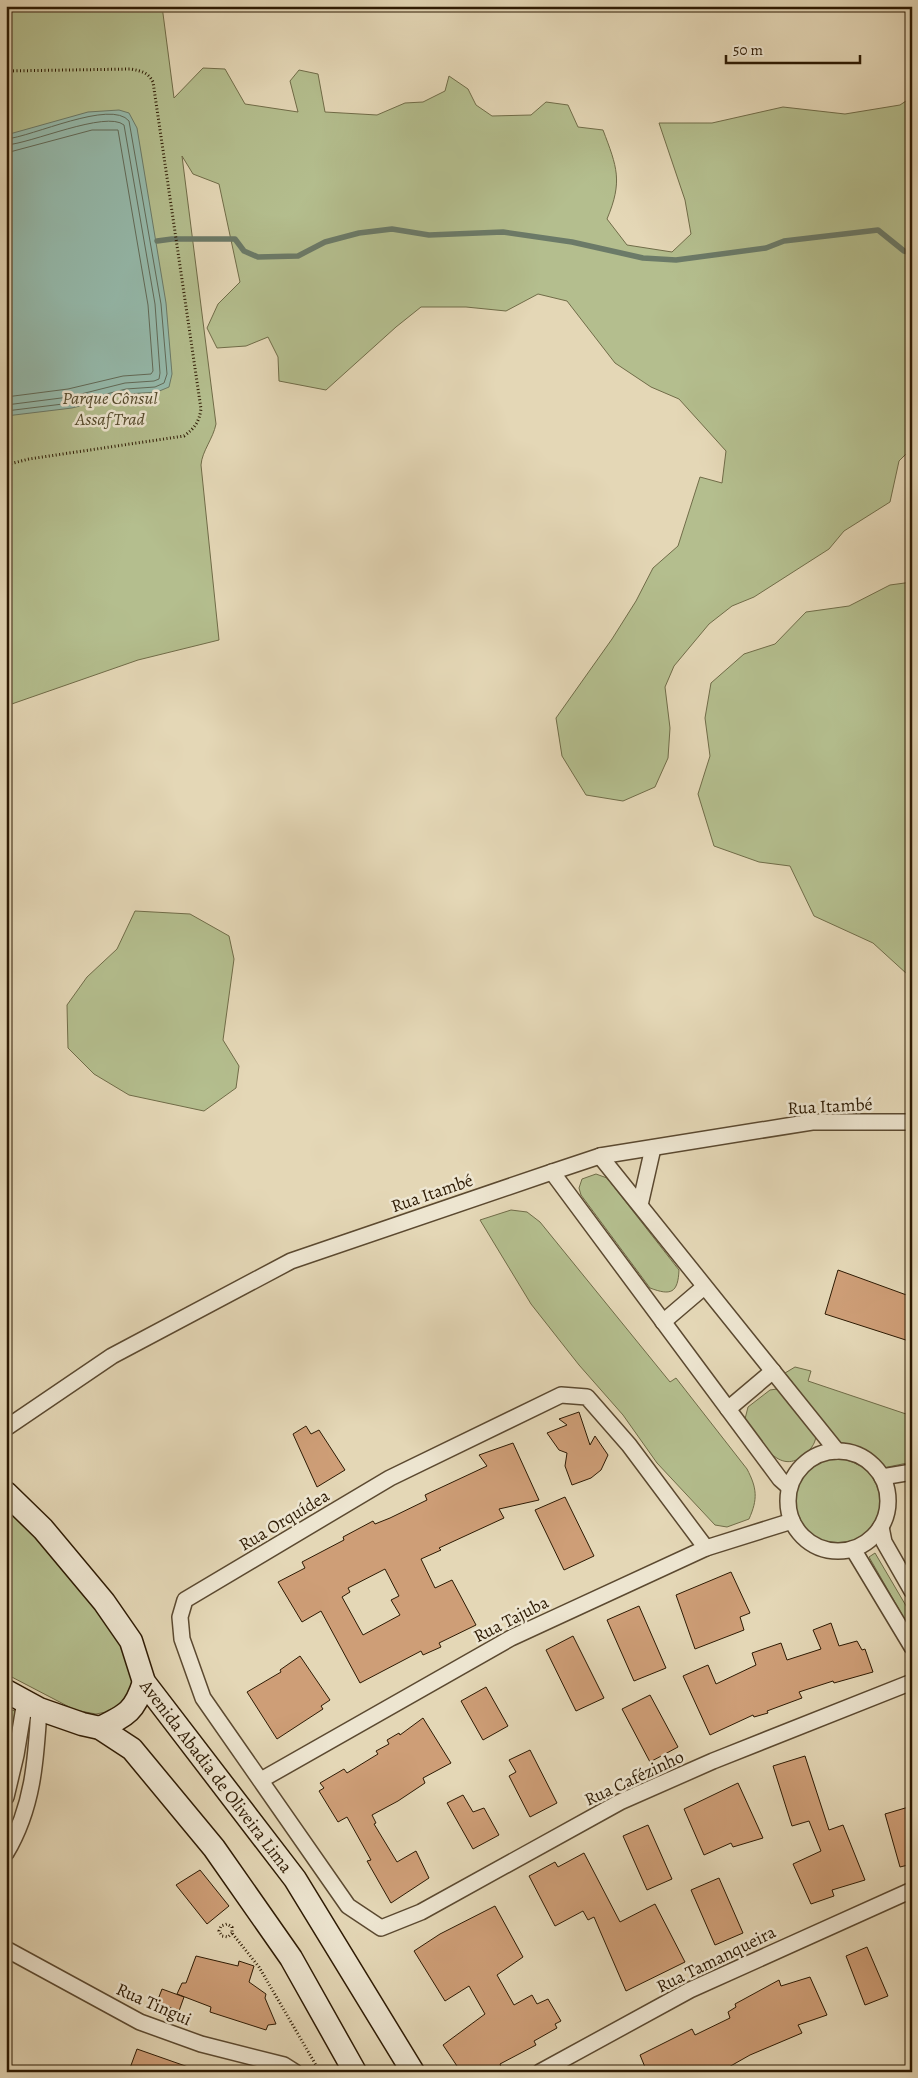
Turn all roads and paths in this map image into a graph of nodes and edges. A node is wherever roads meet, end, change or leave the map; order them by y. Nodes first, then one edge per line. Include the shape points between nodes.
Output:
1 (6, 71) edge
2 (6, 464) edge
3 (912, 1122) edge
4 (653, 1148) junction
5 (600, 1156) junction
6 (552, 1172) junction
7 (640, 1205) junction
8 (704, 1287) junction
9 (663, 1322) junction
10 (773, 1371) junction
11 (728, 1409) junction
12 (6, 1428) edge
13 (837, 1451) junction
14 (912, 1472) edge
15 (882, 1477) junction
16 (790, 1487) junction
17 (6, 1493) edge
18 (792, 1521) junction
19 (881, 1527) junction
20 (706, 1548) junction
21 (853, 1549) junction
22 (912, 1591) edge
23 (912, 1647) edge
24 (144, 1682) junction
25 (912, 1682) edge
26 (24, 1700) edge
27 (100, 1728) junction
28 (11, 1754) edge
29 (261, 1780) junction
30 (6, 1797) edge
31 (12, 1831) edge
32 (6, 1853) edge
33 (912, 1890) edge
34 (381, 1928) joint
35 (232, 1933) junction
36 (6, 1949) edge
37 (295, 2072) edge
38 (320, 2072) edge
39 (355, 2072) edge
40 (413, 2072) edge
41 (540, 2072) edge

1 - 2 path via 131,69 144,72 153,82 201,409 194,430 184,436
3 - 4 street, Rua Itambé via 812,1122
4 - 5 street, Rua Itambé
4 - 7 street
5 - 6 street, Rua Itambé
5 - 7 street
6 - 9 street
6 - 12 street, Rua Itambé via 291,1261 112,1356
7 - 8 street
8 - 9 street
8 - 10 street
9 - 11 street
10 - 11 street
10 - 13 street
11 - 16 street via 780,1479
13 - 15 street via 863,1458
13 - 16 street via 808,1461 796,1472
14 - 15 street
15 - 19 street via 887,1511
16 - 18 street via 788,1510
17 - 24 street, Avenida Abadia de Oliveira Lima via 43,1529 104,1602 131,1641
18 - 20 street, Rua Tajuba
18 - 21 street via 800,1534 824,1550
19 - 21 street via 874,1537
19 - 22 street via 884,1542
20 - 29 street, Rua Tajuba via 511,1638
20 - 29 street, Rua Orquídea via 629,1445 587,1397 561,1395 390,1478 186,1600 180,1617 182,1639 203,1698
21 - 23 street
24 - 27 street via 138,1703 122,1717
24 - 40 street, Avenida Abadia de Oliveira Lima via 295,1879
25 - 34 street, Rua Cafézinho via 713,1761 620,1802 421,1912
26 - 27 street
26 - 28 street
26 - 31 street via 37,1751 30,1799
27 - 39 street via 132,1749 214,1848 291,1958
28 - 30 street
29 - 34 street, Rua Orquídea via 348,1906
31 - 32 street
33 - 41 street, Rua Tamanqueira via 690,1990
35 - 35 path via 232,1927 227,1924 219,1931 228,1937
35 - 38 path via 259,1967
36 - 37 street, Rua Tingui via 140,2022 201,2044 284,2065

